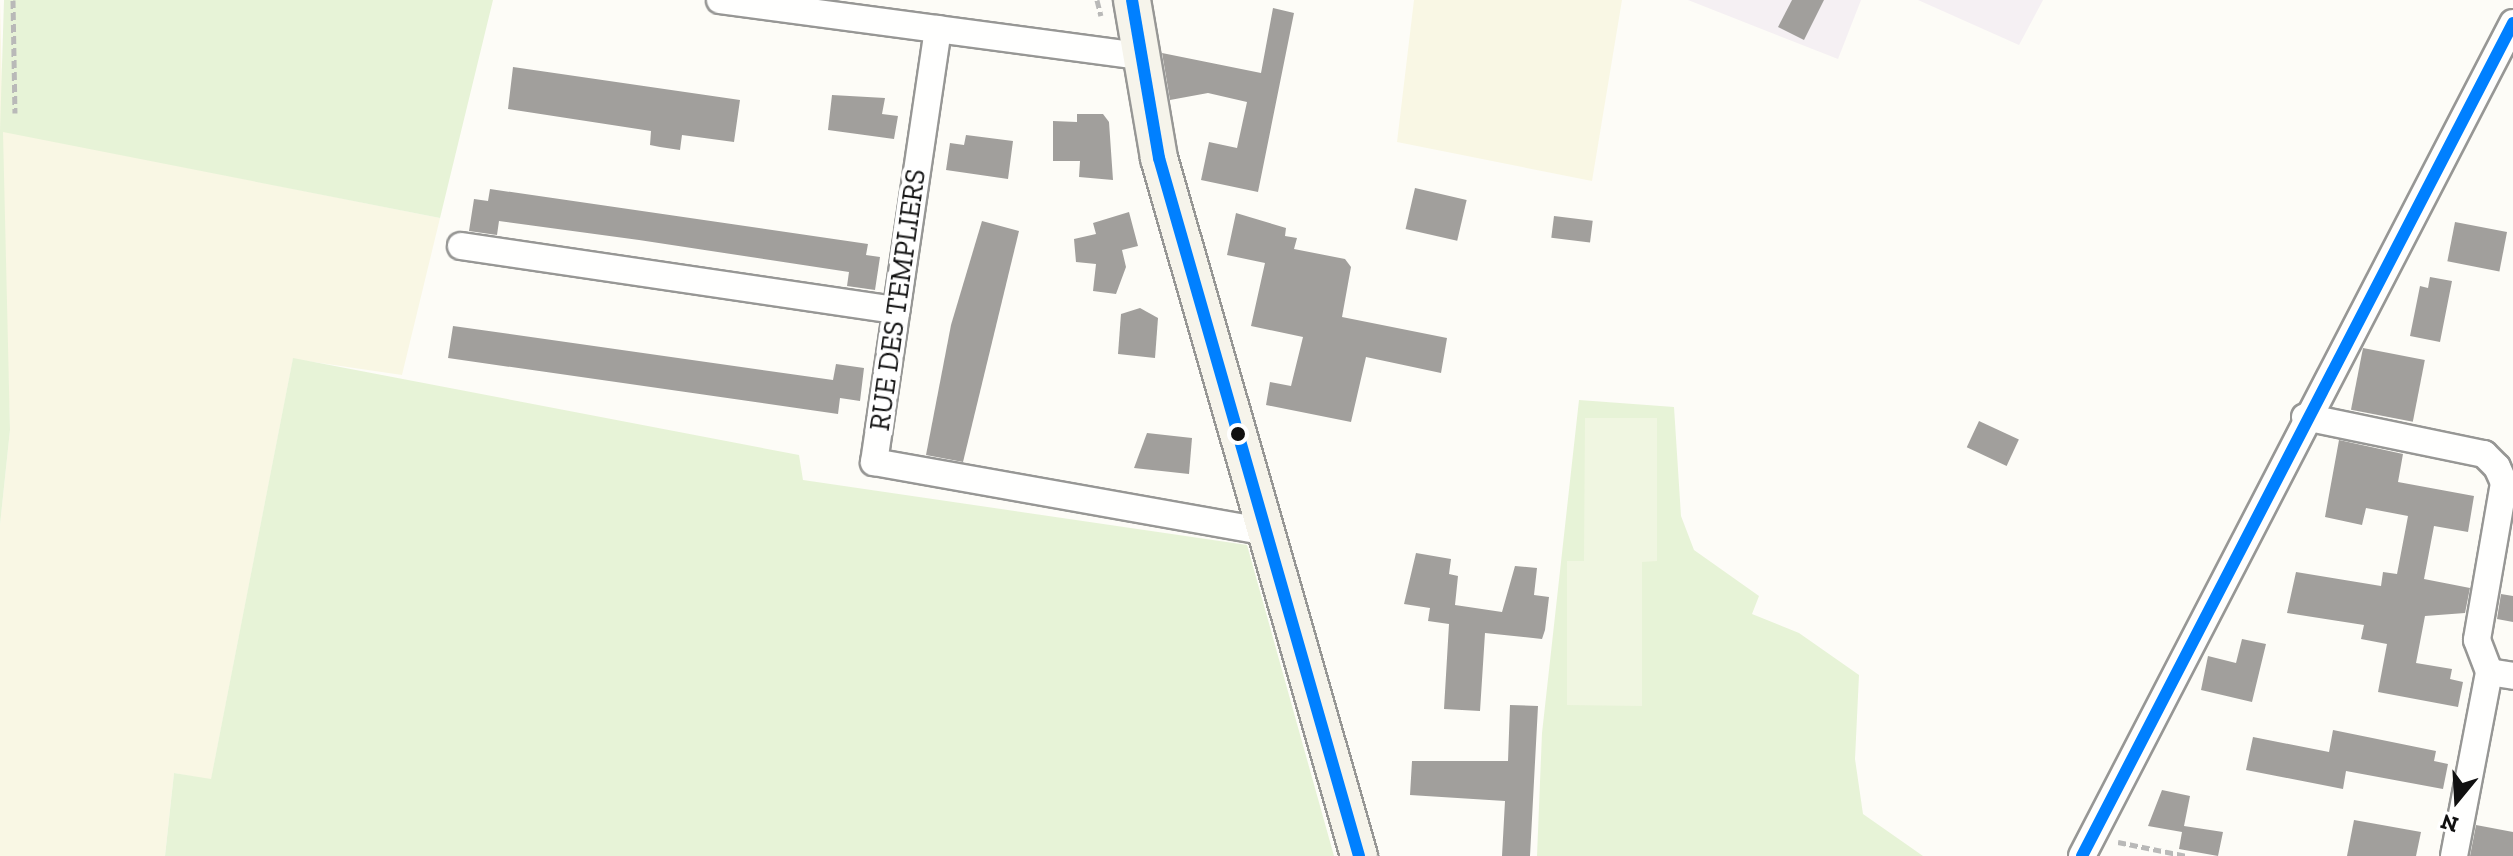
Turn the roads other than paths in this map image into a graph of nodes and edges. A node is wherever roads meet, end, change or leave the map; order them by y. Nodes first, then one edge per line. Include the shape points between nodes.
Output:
1 (720, 0) edge
2 (1132, 0) edge
3 (2513, 23) edge
4 (938, 29) junction
5 (1142, 56) junction
6 (461, 246) dead end
7 (896, 310) junction
8 (2305, 417) junction
9 (1266, 532) junction
10 (2501, 674) edge
11 (2087, 846) edge
12 (1359, 856) edge
13 (2454, 856) edge

1 - 4 street
2 - 5 main road
3 - 8 street
4 - 5 street
4 - 7 street, RUE DES TEMPLIERS
5 - 9 main road via 1159,158
6 - 7 street
7 - 9 street, RUE DES TEMPLIERS via 874,462
8 - 10 street via 2484,454 2497,467 2504,483 2477,640
8 - 11 street
9 - 12 main road
10 - 13 street

